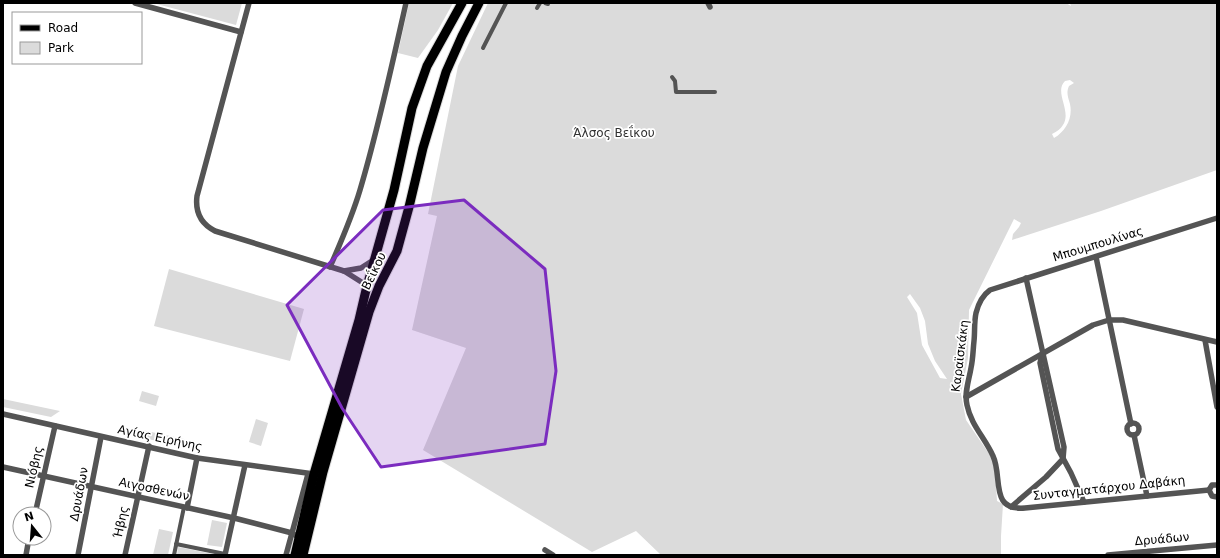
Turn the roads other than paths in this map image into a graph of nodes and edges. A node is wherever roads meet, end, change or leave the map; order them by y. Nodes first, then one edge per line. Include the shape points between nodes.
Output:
1 (135, 3) edge
2 (249, 3) edge
3 (406, 3) edge
4 (462, 3) edge
5 (478, 3) edge
6 (506, 3) edge
7 (540, 3) edge
8 (537, 8) dead end
9 (241, 32) junction
10 (483, 48) dead end
11 (672, 77) dead end
12 (715, 92) dead end
13 (1217, 218) edge
14 (1096, 257) junction
15 (375, 259) junction
16 (330, 267) junction
17 (344, 271) junction
18 (1026, 278) junction
19 (366, 290) junction
20 (986, 293) joint
21 (1109, 320) junction
22 (1205, 340) junction
23 (1217, 342) edge
24 (1042, 354) junction
25 (966, 397) junction
26 (1217, 407) edge
27 (3, 414) edge
28 (1130, 424) junction
29 (55, 426) junction
30 (1134, 435) junction
31 (101, 436) junction
32 (149, 446) junction
33 (197, 458) junction
34 (1063, 459) junction
35 (245, 464) junction
36 (3, 467) edge
37 (311, 474) junction
38 (43, 476) junction
39 (1217, 485) edge
40 (92, 487) junction
41 (1208, 490) junction
42 (1147, 496) junction
43 (138, 497) junction
44 (1217, 497) edge
45 (1084, 502) junction
46 (37, 506) edge
47 (1011, 507) junction
48 (186, 508) junction
49 (234, 518) junction
50 (295, 535) junction
51 (176, 544) junction
52 (1217, 545) edge
53 (545, 550) dead end
54 (78, 555) edge
55 (125, 555) edge
56 (174, 555) edge
57 (225, 555) edge
58 (286, 555) edge
59 (295, 555) edge
60 (303, 555) edge
61 (553, 555) edge
62 (1108, 555) edge

1 - 9 street
2 - 9 street
3 - 16 street via 360,191
4 - 15 main road, Βεΐκου via 433,54 416,94
5 - 60 main road, Βεΐκου via 446,72 423,148 397,251 369,312
6 - 10 street
7 - 8 street
9 - 16 street via 197,196 199,216 206,226 215,231
11 - 12 street via 676,92
13 - 14 street, Μπουμπουλίνας
14 - 18 street, Μπουμπουλίνας
14 - 21 street
15 - 17 street via 361,268
15 - 19 main road, Βεΐκου
16 - 17 street
17 - 19 street via 362,283
18 - 20 street, Μπουμπουλίνας
18 - 24 street
19 - 37 main road, Βεΐκου
20 - 25 street, Καραϊσκάκη via 976,313
21 - 22 street via 1123,320
21 - 24 street via 1093,325
21 - 28 street
22 - 23 street
22 - 26 street
24 - 25 street
24 - 34 street via 1064,448
25 - 47 street, Καραϊσκάκη via 971,418 993,456 1000,495
27 - 29 street, Αγίας Ειρήνης
28 - 30 street via 1126,430 1128,434
28 - 30 street via 1136,424 1138,428
29 - 31 street, Αγίας Ειρήνης
29 - 38 street, Νιόβης
30 - 42 street
31 - 32 street, Αγίας Ειρήνης
31 - 40 street, Δρυάδων
32 - 33 street, Αγίας Ειρήνης
32 - 43 street, Ήβης
33 - 35 street, Αγίας Ειρήνης
33 - 48 street
34 - 45 street
34 - 47 street
35 - 37 street, Αγίας Ειρήνης
35 - 49 street
36 - 38 street, Αιγοσθενών
37 - 50 main road, Βεΐκου
38 - 40 street, Αιγοσθενών
38 - 46 street, Νιόβης
39 - 41 street via 1212,485
40 - 43 street, Αιγοσθενών
40 - 54 street, Δρυάδων
41 - 42 street, Συνταγματάρχου Δαβάκη
41 - 44 street via 1212,496
42 - 45 street, Συνταγματάρχου Δαβάκη
43 - 48 street, Αιγοσθενών
43 - 55 street, Ήβης
45 - 47 street, Συνταγματάρχου Δαβάκη via 1018,509
48 - 49 street, Αιγοσθενών
48 - 51 street
49 - 50 street, Αιγοσθενών
49 - 57 street
50 - 58 street
50 - 59 main road, Βεΐκου
51 - 56 street
51 - 57 street
52 - 62 street, Δρυάδων
53 - 61 street

